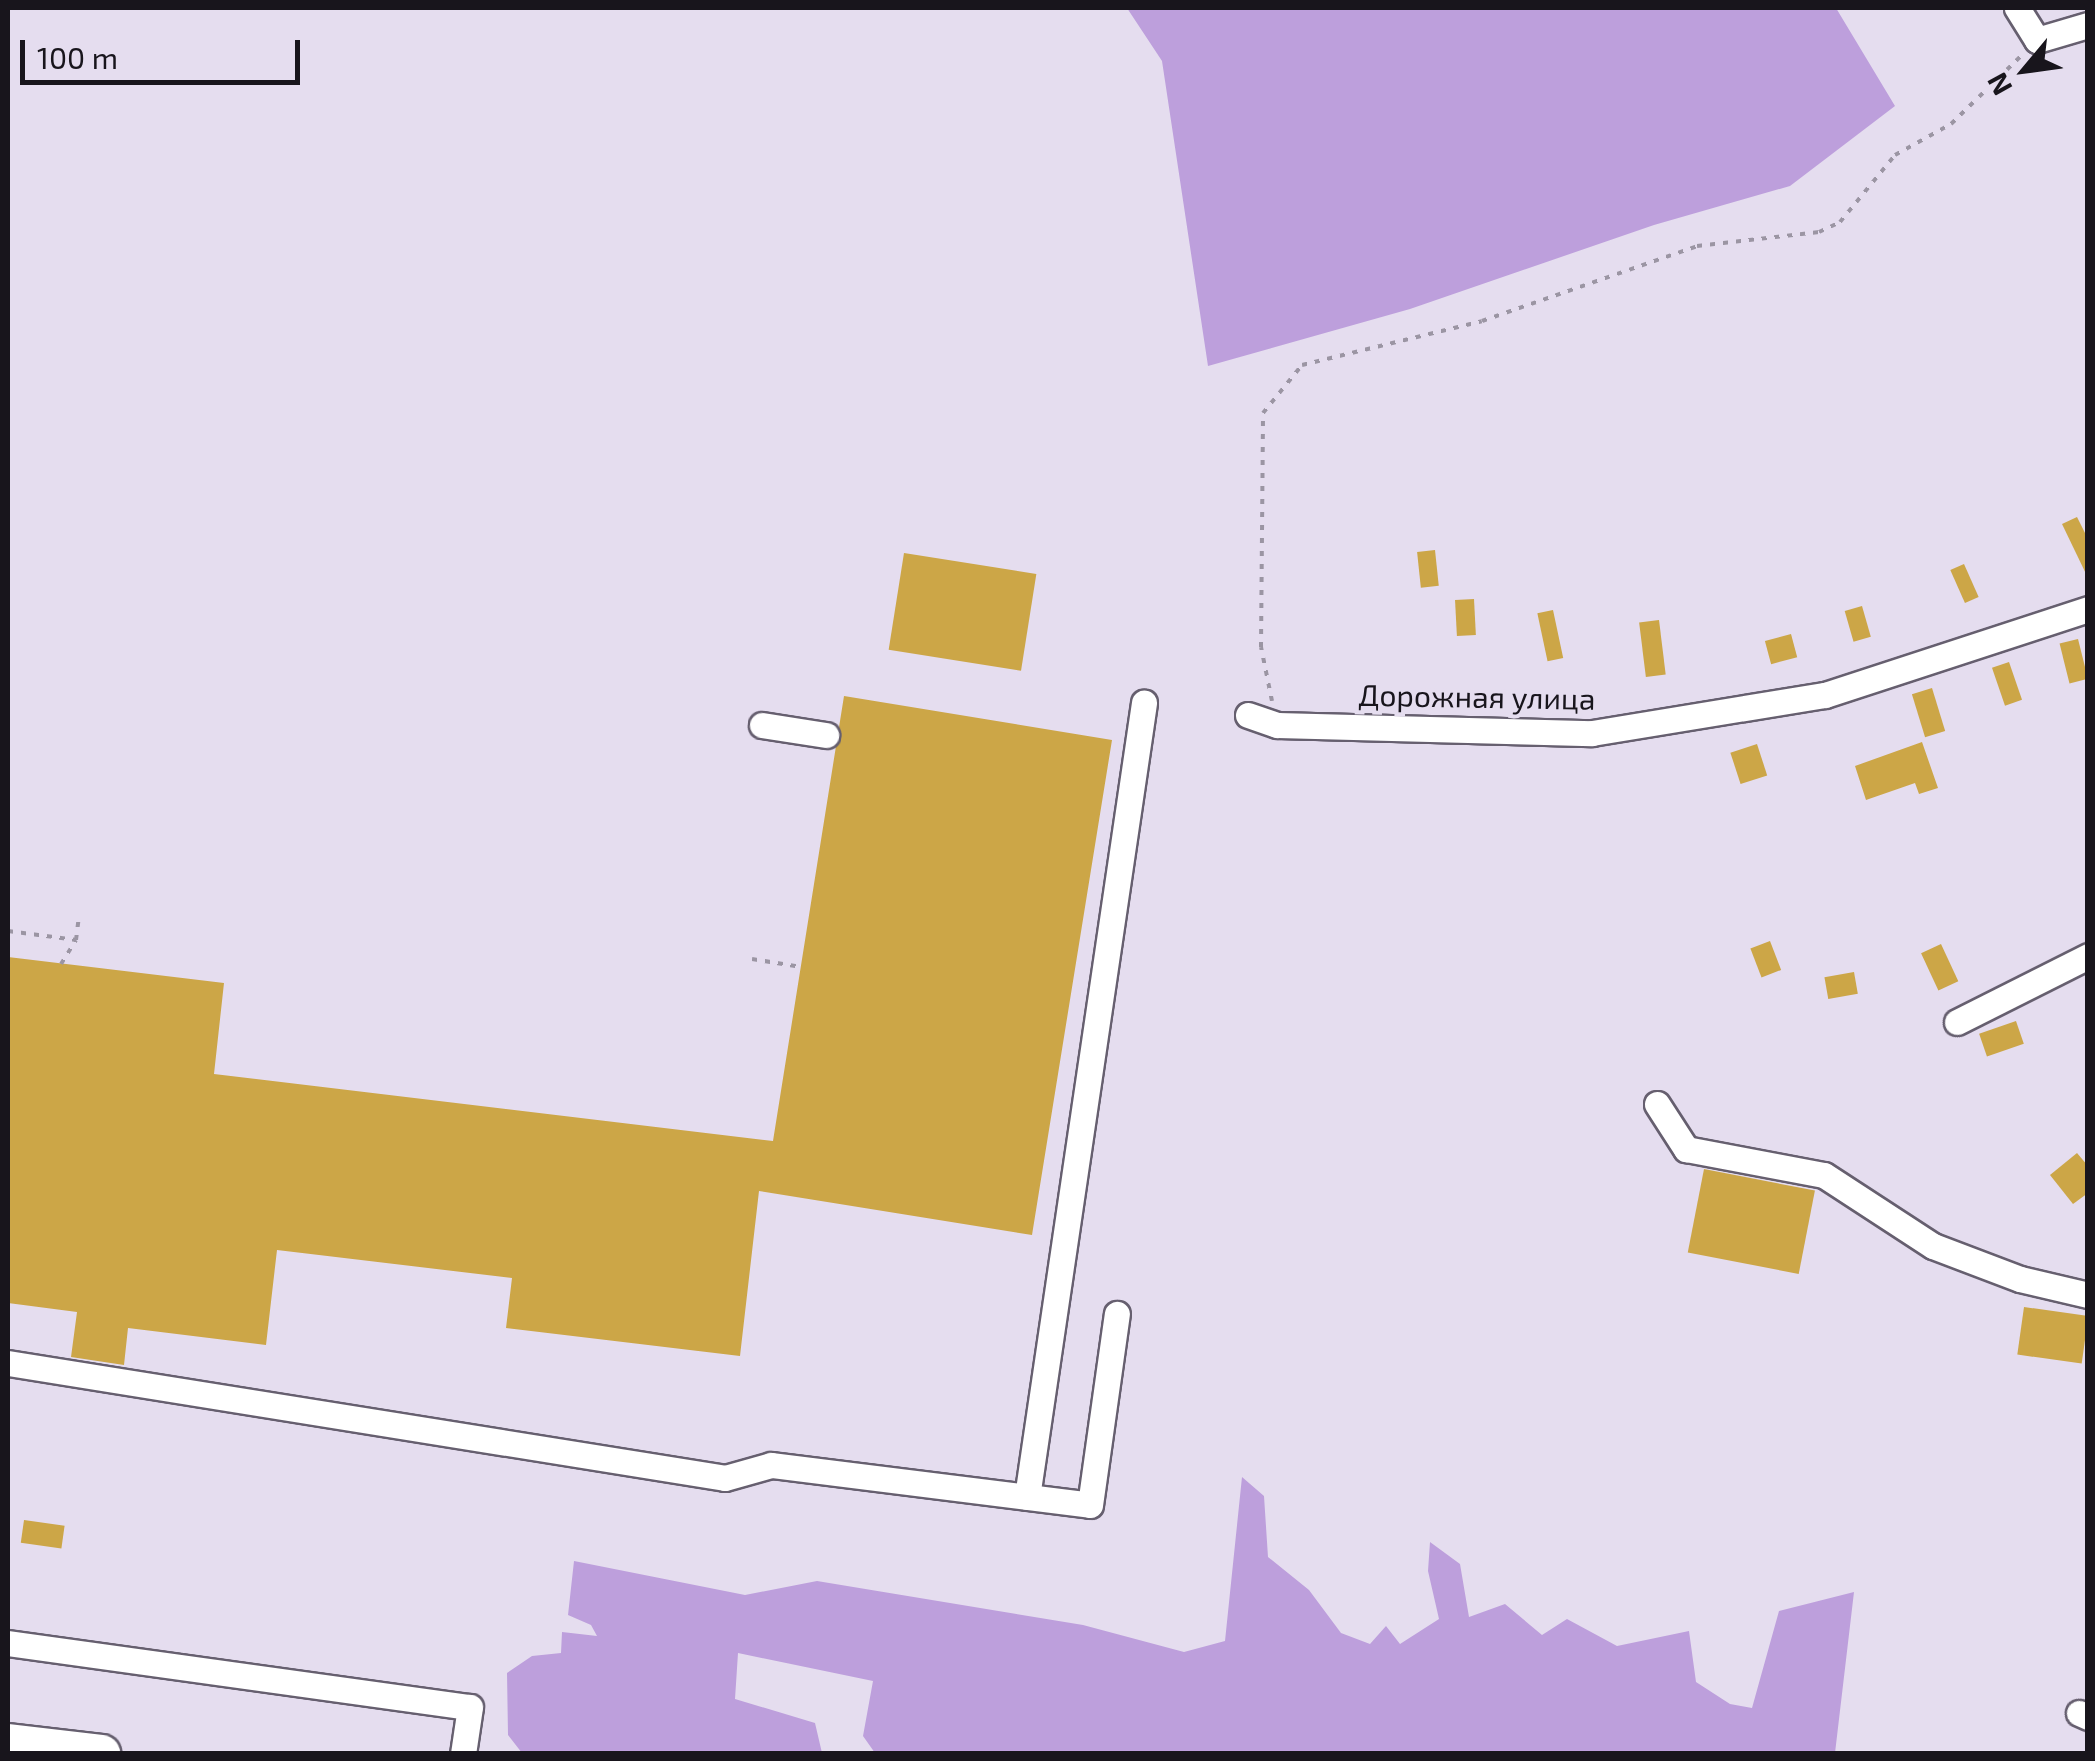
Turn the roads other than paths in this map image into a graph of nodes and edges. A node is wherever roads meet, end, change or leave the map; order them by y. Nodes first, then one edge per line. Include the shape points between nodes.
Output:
1 (2017, 8) edge
2 (2088, 26) edge
3 (2088, 609) edge
4 (1144, 703) dead end
5 (1248, 715) dead end
6 (762, 725) dead end
7 (826, 736) dead end
8 (2088, 956) edge
9 (1957, 1022) dead end
10 (1657, 1104) dead end
11 (2088, 1295) edge
12 (1117, 1314) dead end
13 (8, 1363) edge
14 (1027, 1497) junction
15 (8, 1644) edge
16 (8, 1743) edge
17 (101, 1754) edge
18 (464, 1754) edge

1 - 2 street via 2037,40
3 - 5 street, Дорожная улица via 1825,695 1592,734 1277,726
4 - 14 street
6 - 7 street
8 - 9 street
10 - 11 street via 1686,1149 1824,1175 1933,1246 2020,1279
12 - 14 street via 1090,1504
13 - 14 street via 726,1478 771,1466
15 - 18 street via 470,1707
16 - 17 highway

